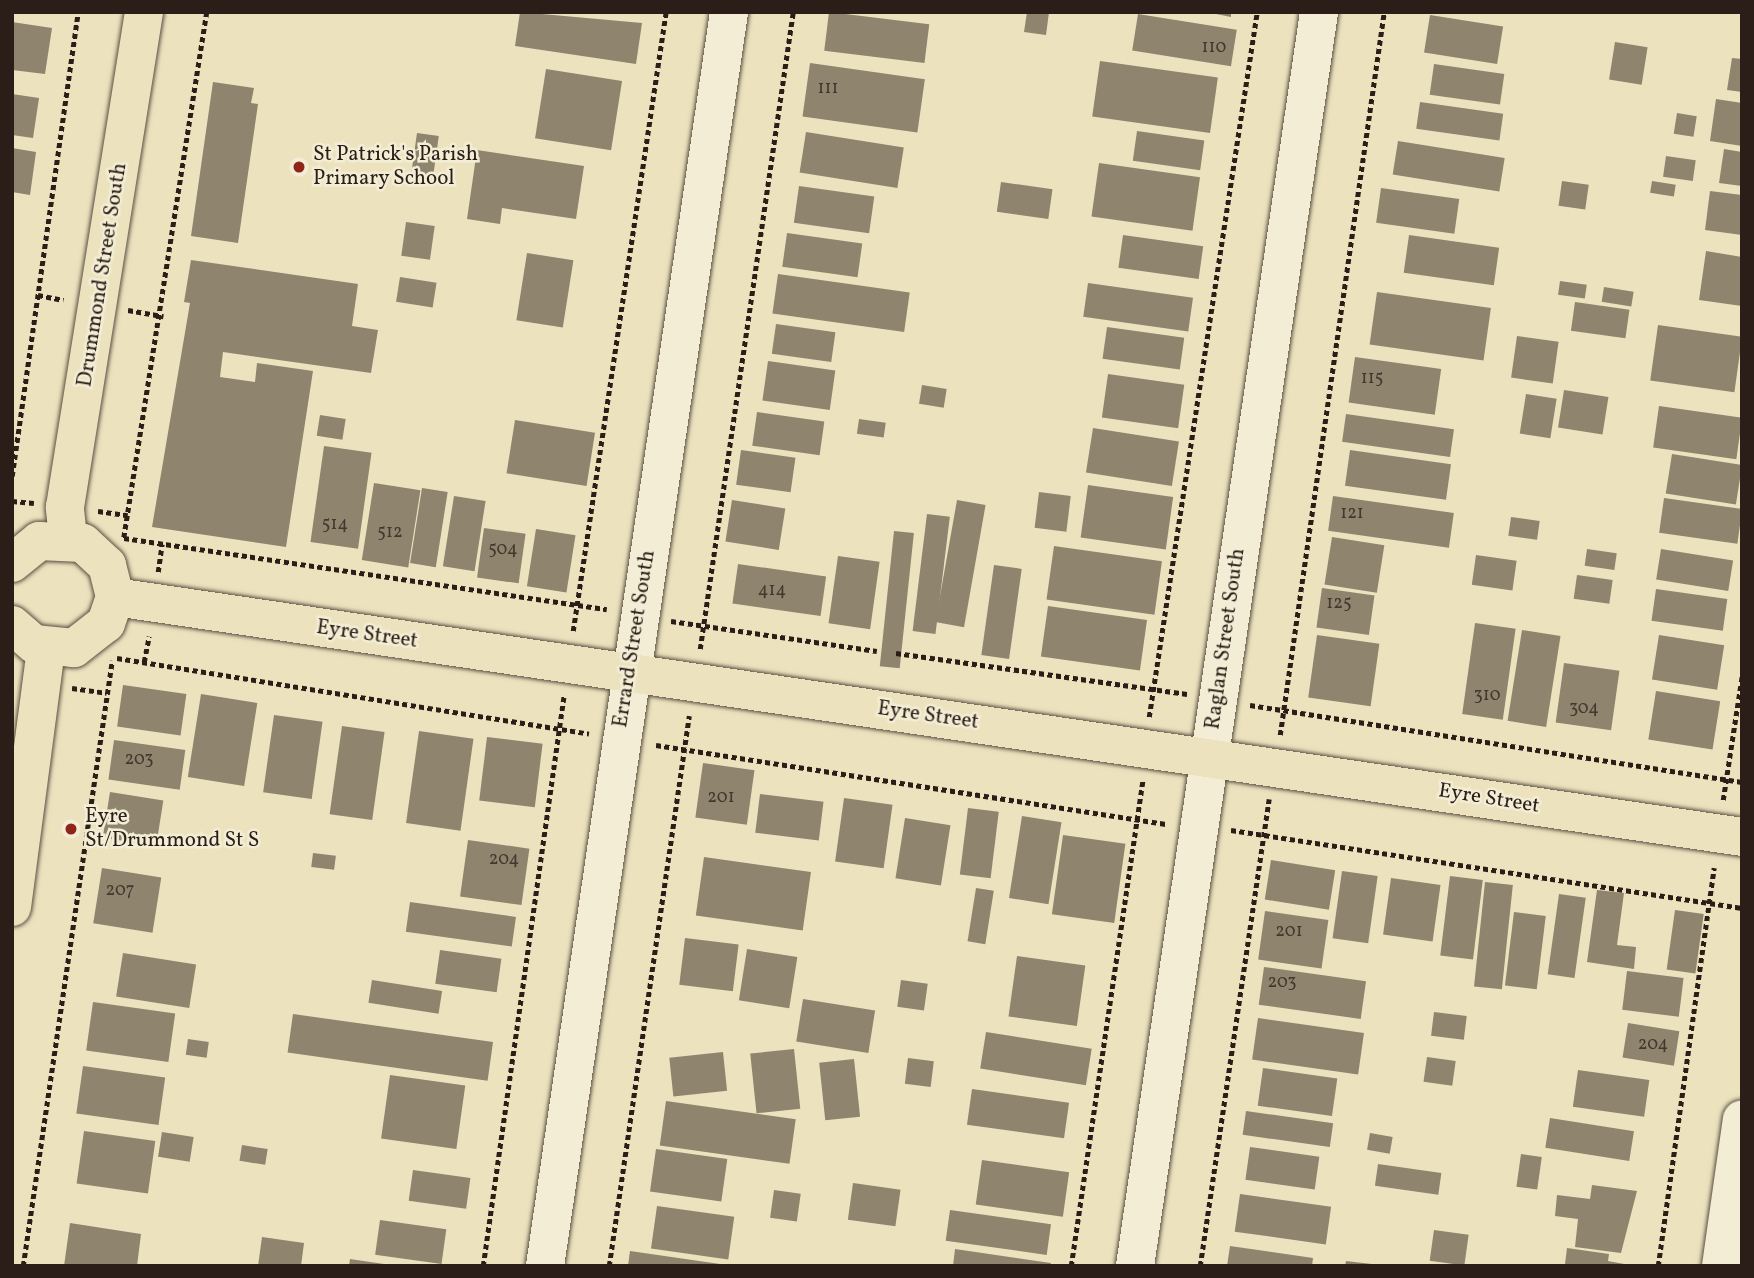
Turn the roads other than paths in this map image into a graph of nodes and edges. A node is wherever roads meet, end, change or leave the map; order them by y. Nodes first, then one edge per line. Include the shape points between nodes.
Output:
1 (144, 12) edge
2 (729, 12) edge
3 (1318, 12) edge
4 (68, 538) junction
5 (12, 563) edge
6 (115, 597) junction
7 (12, 625) edge
8 (46, 648) junction
9 (630, 673) junction
10 (1208, 757) junction
11 (1731, 835) edge
12 (12, 907) edge
13 (1742, 1119) edge
14 (545, 1266) edge
15 (1135, 1266) edge
16 (1721, 1266) edge

1 - 4 main road, Drummond Street South via 65,508
2 - 9 street, Errard Street South
3 - 10 street, Raglan Street South
4 - 5 main road via 40,541
4 - 6 main road via 97,553
6 - 8 main road via 98,634 74,648
6 - 9 main road, Eyre Street
7 - 8 main road
8 - 12 main road
9 - 10 main road, Eyre Street
9 - 14 street, Errard Street South
10 - 11 main road, Eyre Street
10 - 15 street, Raglan Street South
13 - 16 street

